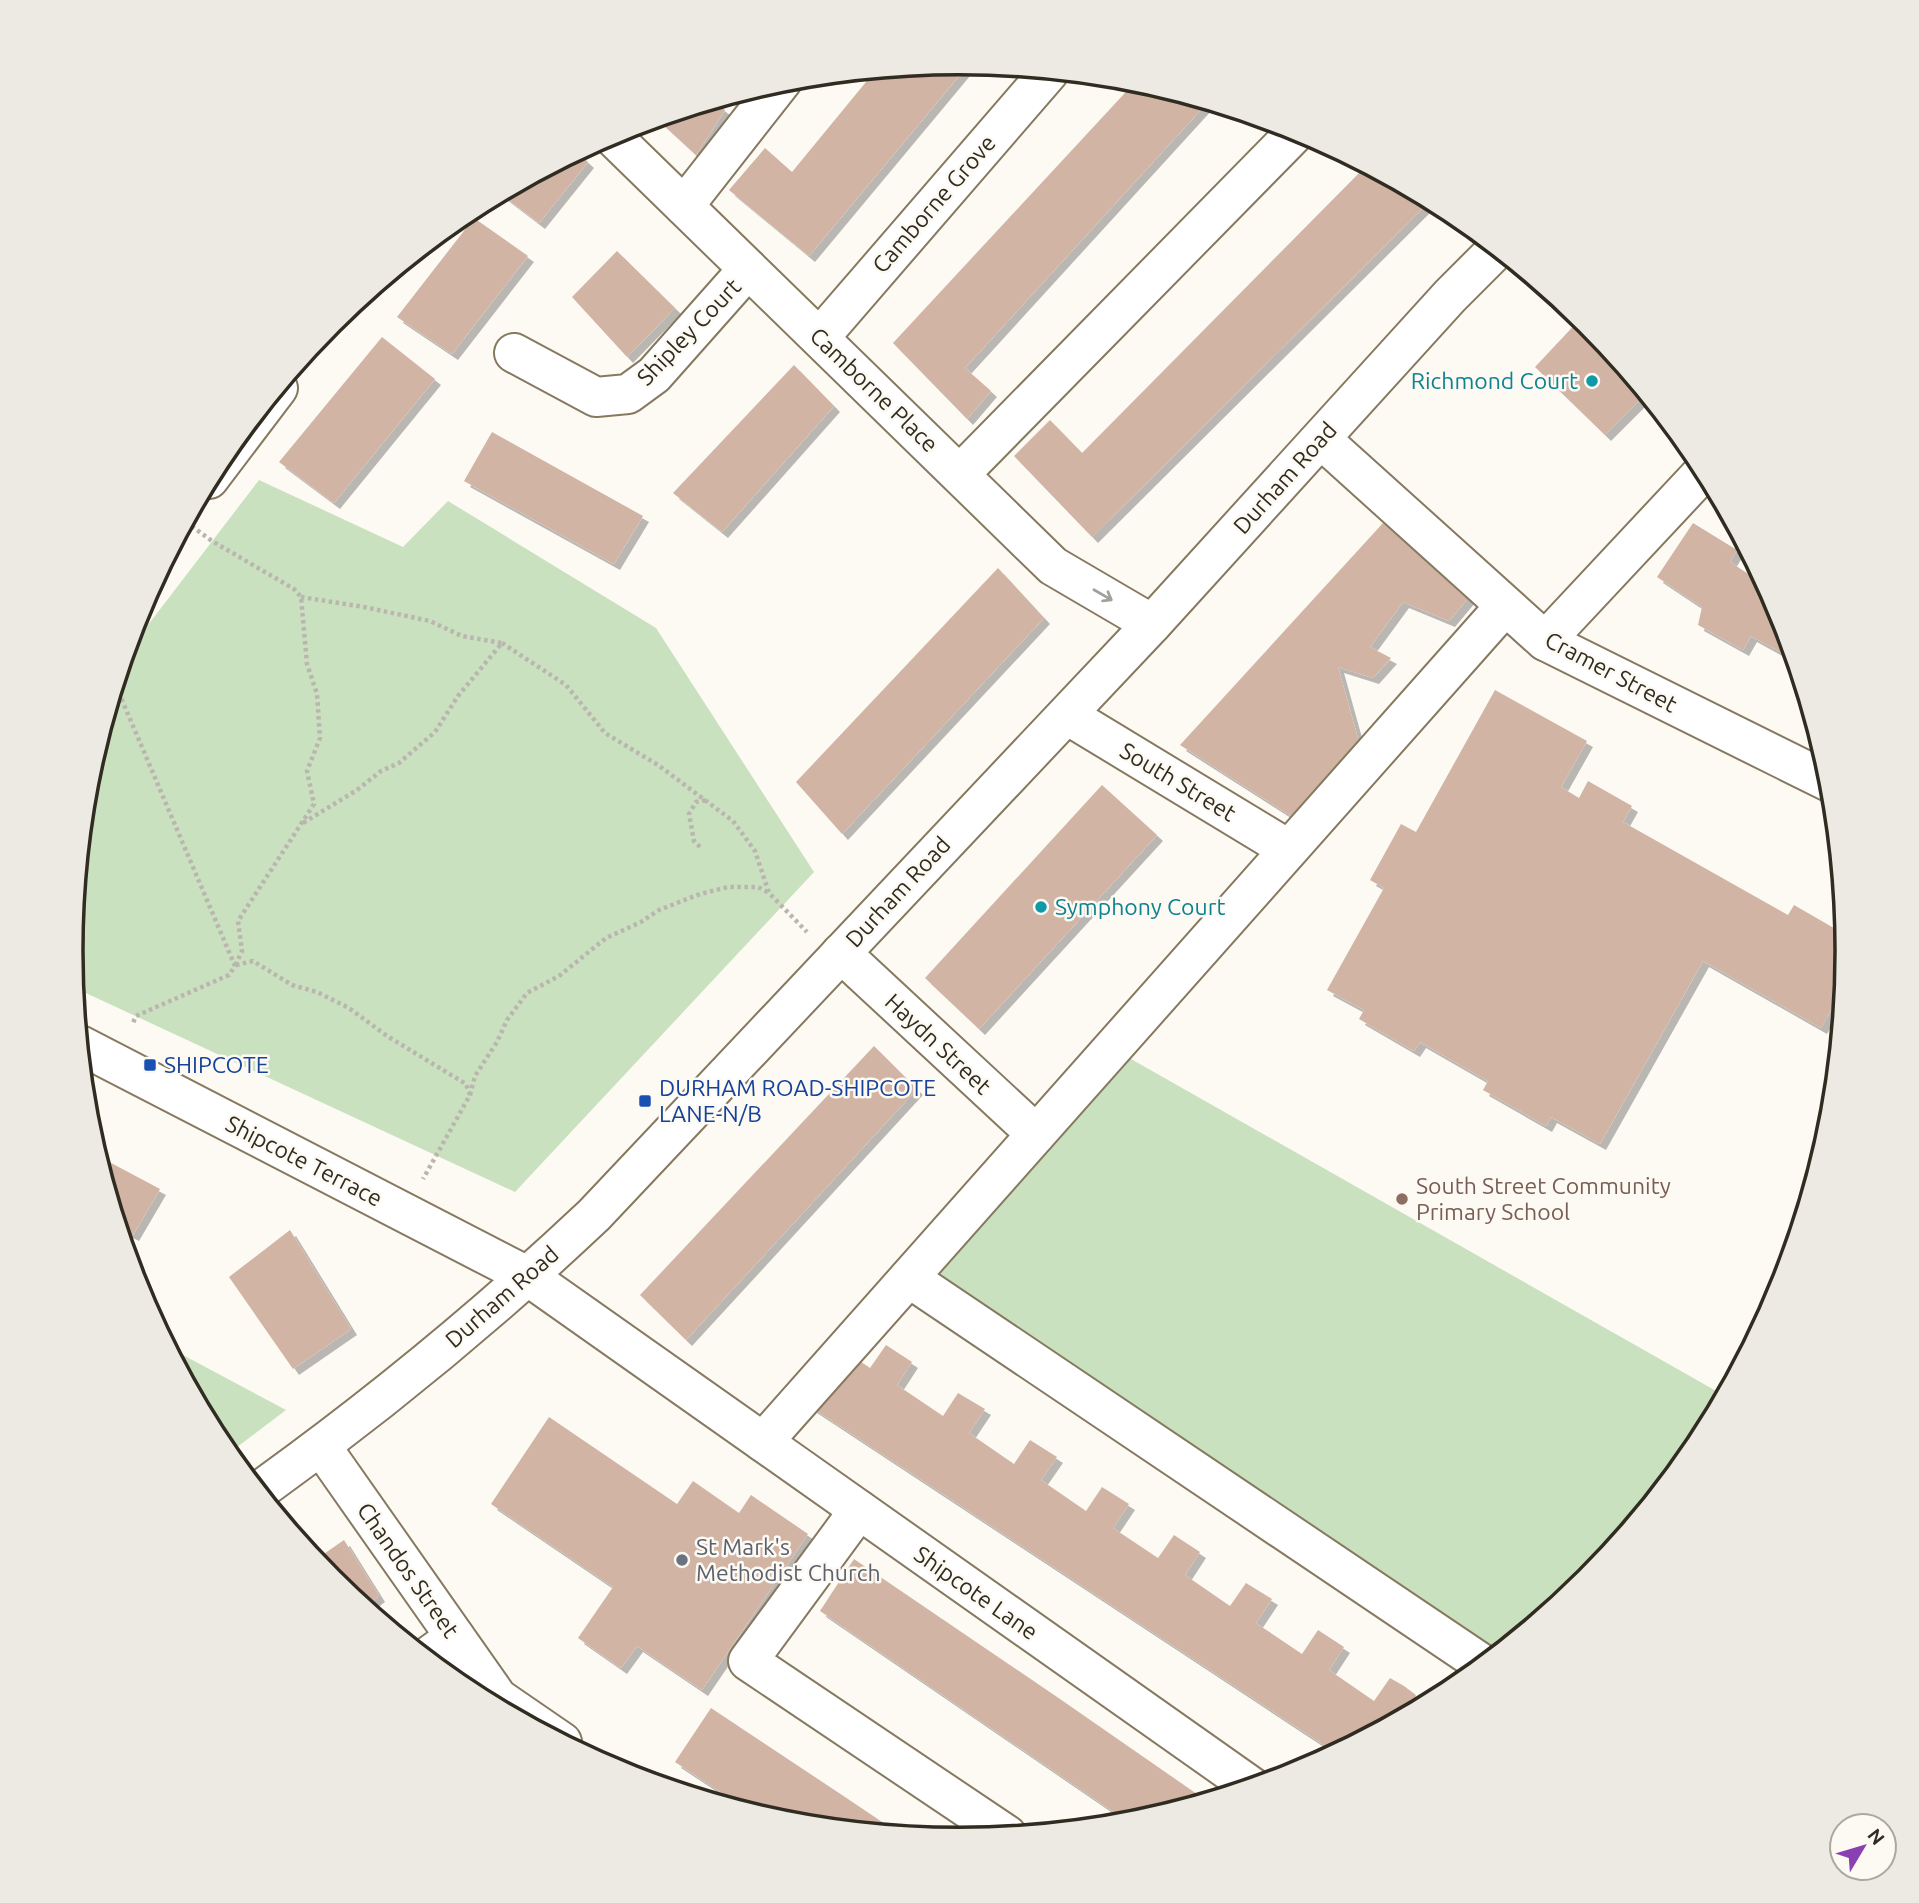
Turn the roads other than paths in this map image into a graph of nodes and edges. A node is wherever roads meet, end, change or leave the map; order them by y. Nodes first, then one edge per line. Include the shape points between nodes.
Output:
1 (1042, 80) edge
2 (770, 96) edge
3 (1289, 140) edge
4 (620, 144) edge
5 (684, 206) junction
6 (1491, 255) edge
7 (748, 269) junction
8 (820, 337) junction
9 (514, 353) dead end
10 (1321, 439) junction
11 (960, 474) junction
12 (1697, 479) edge
13 (1505, 606) junction
14 (1152, 624) junction
15 (1545, 641) junction
16 (1067, 715) junction
17 (1818, 776) edge
18 (1288, 849) junction
19 (838, 957) junction
20 (96, 1053) edge
21 (1036, 1134) junction
22 (528, 1277) junction
23 (909, 1278) junction
24 (763, 1442) junction
25 (321, 1446) junction
26 (265, 1486) edge
27 (859, 1510) junction
28 (441, 1648) edge
29 (1476, 1659) edge
30 (489, 1690) edge
31 (1243, 1780) edge
32 (995, 1827) edge

1 - 8 street, Camborne Grove
2 - 5 street
3 - 11 street
4 - 5 street, Camborne Place
5 - 7 street, Camborne Place
6 - 10 street, Durham Road
7 - 8 street, Camborne Place
7 - 9 street, Shipley Court via 654,375 628,394 596,397
8 - 11 street, Camborne Place
10 - 13 street, Cramer Street
10 - 14 street, Durham Road
11 -> 14 street, Camborne Place via 1054,566
12 - 15 street
13 - 15 street, Cramer Street
13 - 18 street
14 - 16 street, Durham Road
15 - 17 street, Cramer Street
16 - 18 street, South Street
16 - 19 street, Durham Road
18 - 21 street
19 - 21 street, Haydn Street
19 - 22 street, Durham Road via 594,1215
20 - 22 street, Shipcote Terrace
21 - 23 street
22 - 24 street, Shipcote Lane
22 - 25 street, Durham Road
23 - 24 street
23 - 29 street
24 - 27 street, Shipcote Lane
25 - 26 street, Durham Road
25 - 28 street, Chandos Street
27 - 31 street, Shipcote Lane
27 - 32 street via 748,1661
28 - 30 street, Chandos Street

